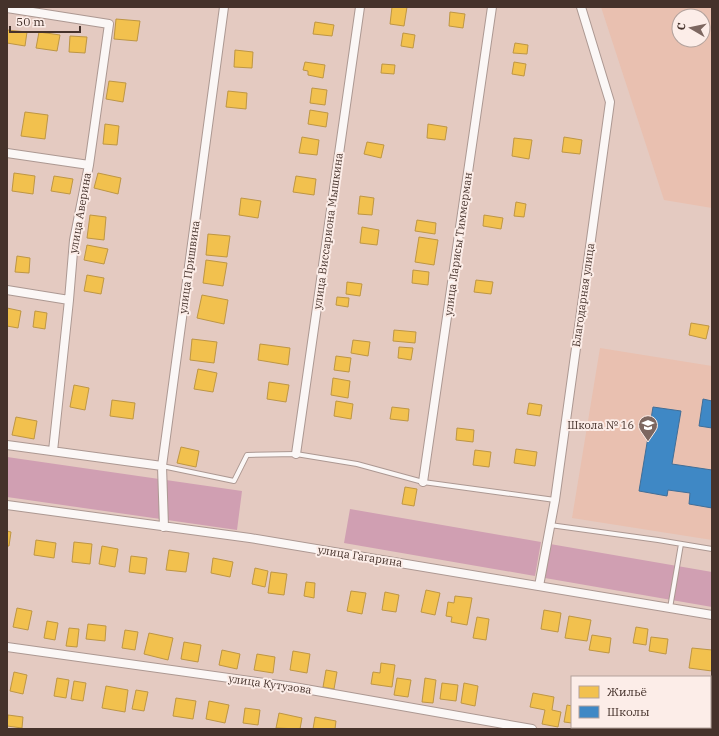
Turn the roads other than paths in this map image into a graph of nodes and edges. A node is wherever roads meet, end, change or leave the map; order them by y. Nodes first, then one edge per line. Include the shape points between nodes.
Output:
1 (224, 7) edge
2 (360, 7) edge
3 (492, 7) edge
4 (581, 7) edge
5 (7, 8) edge
6 (7, 153) edge
7 (89, 165) junction
8 (7, 290) edge
9 (69, 300) junction
10 (7, 445) edge
11 (52, 450) junction
12 (296, 454) junction
13 (162, 466) junction
14 (423, 482) junction
15 (554, 500) junction
16 (7, 505) edge
17 (550, 525) junction
18 (164, 526) junction
19 (681, 544) junction
20 (712, 549) edge
21 (539, 586) junction
22 (670, 608) junction
23 (712, 615) edge
24 (7, 647) edge
25 (532, 729) edge

1 - 13 street, улица Пришвина
2 - 12 street, улица Виссариона Мышкина
3 - 14 street, улица Ларисы Тиммерман
4 - 15 street, Благодарная улица via 610,102
5 - 7 street, улица Аверина via 109,24
6 - 7 street
7 - 9 street, улица Аверина via 74,240
8 - 9 street
9 - 11 street, улица Аверина
10 - 11 street
11 - 13 street
12 - 13 lane via 247,455 234,480
12 - 14 lane via 356,464
13 - 18 street, улица Пришвина
14 - 15 lane
15 - 17 street, Благодарная улица
16 - 18 street, улица Гагарина
17 - 19 lane
17 - 21 street, Благодарная улица
18 - 21 street, улица Гагарина
19 - 20 lane
19 - 22 lane
21 - 22 street, улица Гагарина
22 - 23 street, улица Гагарина
24 - 25 street, улица Кутузова via 294,687

